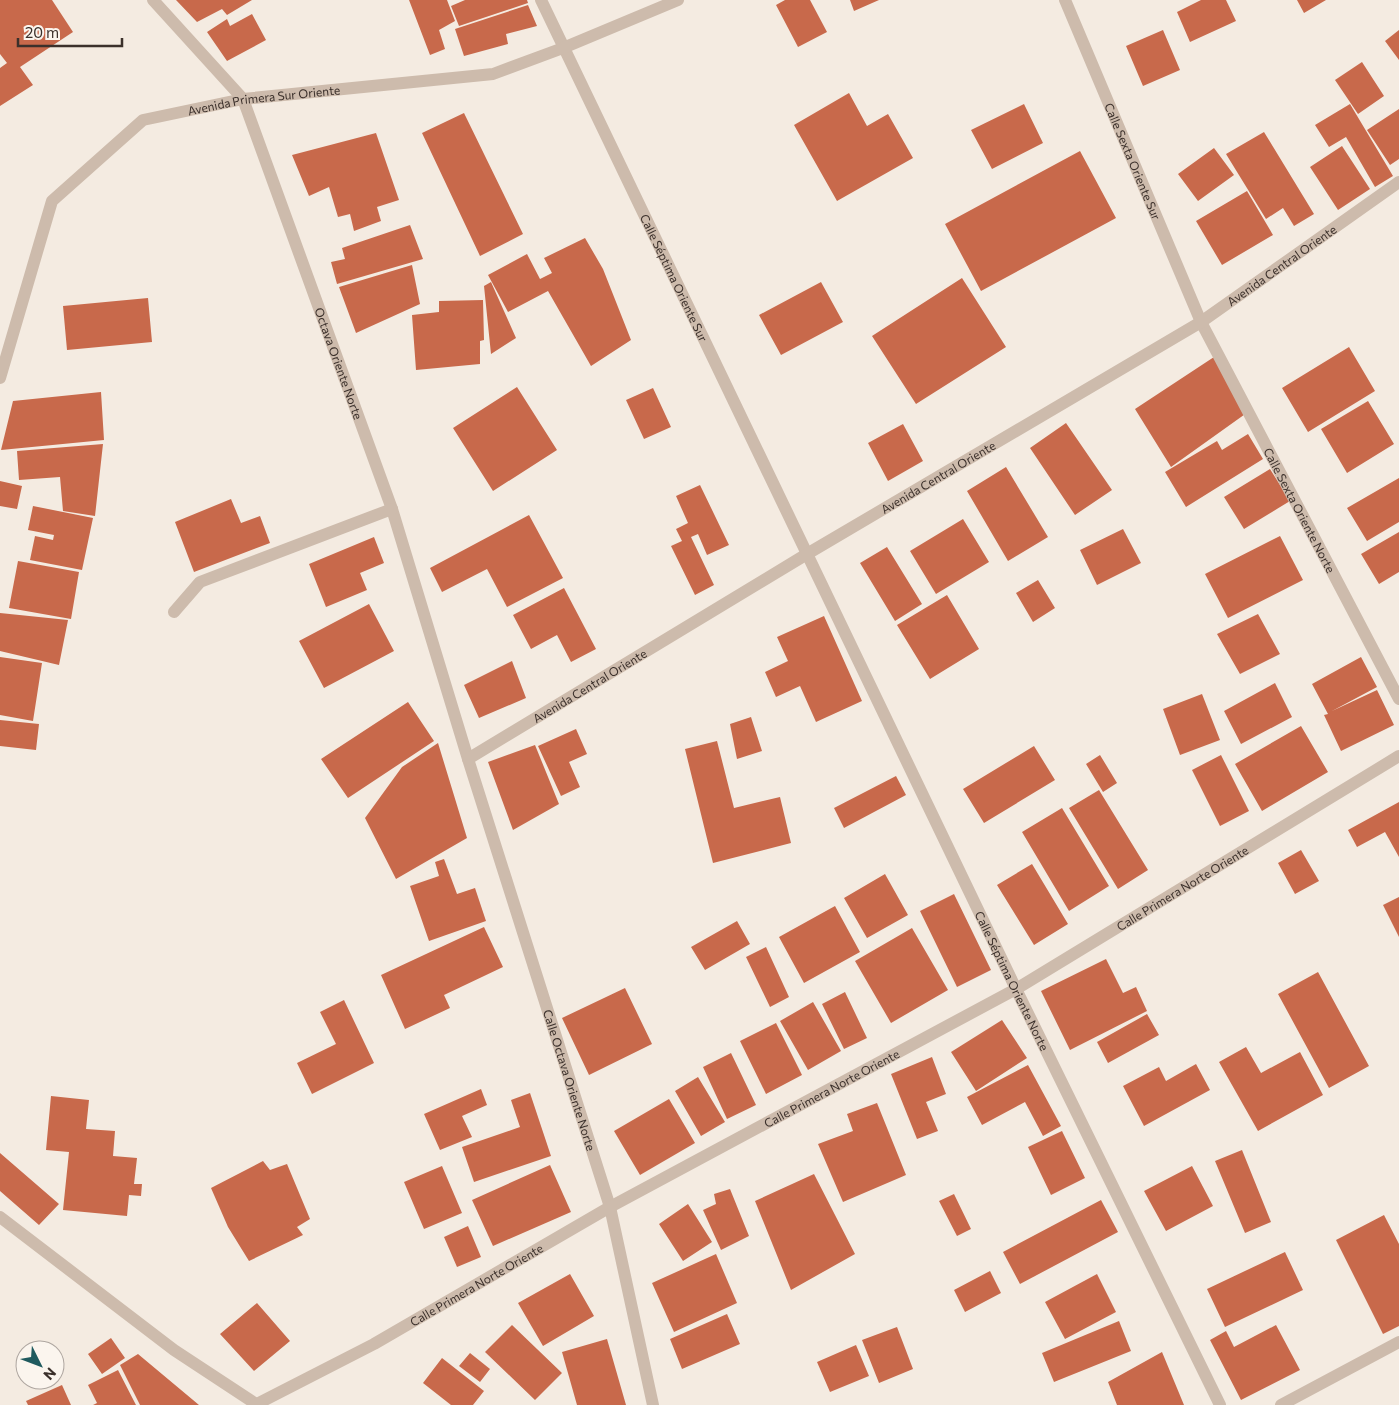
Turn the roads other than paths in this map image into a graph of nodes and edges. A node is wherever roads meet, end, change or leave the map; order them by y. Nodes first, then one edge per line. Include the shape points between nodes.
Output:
1 (153, 0) edge
2 (541, 0) edge
3 (678, 0) edge
4 (1065, 0) edge
5 (563, 48) junction
6 (243, 98) junction
7 (1399, 182) edge
8 (1201, 322) junction
9 (0, 378) edge
10 (392, 509) junction
11 (807, 554) junction
12 (174, 612) dead end
13 (1399, 699) edge
14 (1399, 756) edge
15 (468, 759) junction
16 (1016, 989) junction
17 (610, 1207) junction
18 (0, 1217) edge
19 (1399, 1342) edge
20 (256, 1405) edge
21 (653, 1405) edge
22 (1220, 1405) edge
23 (1281, 1405) edge

1 - 6 street, Octava Oriente Norte
2 - 5 street, Calle Séptima Oriente Sur
3 - 5 street, Avenida Primera Sur Oriente
4 - 8 street, Calle Sexta Oriente Sur
5 - 6 street, Avenida Primera Sur Oriente via 493,74
5 - 11 street, Calle Séptima Oriente Sur
6 - 9 street, Avenida Primera Sur Oriente via 142,120 52,201
6 - 10 street, Octava Oriente Norte
7 - 8 street, Avenida Central Oriente
8 - 11 street, Avenida Central Oriente
8 - 13 street, Calle Sexta Oriente Norte
10 - 12 street via 200,582
10 - 15 street, Octava Oriente Norte
11 - 15 street, Avenida Central Oriente
11 - 16 street, Calle Séptima Oriente Norte
14 - 16 street, Calle Primera Norte Oriente
15 - 17 street, Calle Octava Oriente Norte
16 - 17 street, Calle Primera Norte Oriente
16 - 22 street, Calle Séptima Oriente Norte
17 - 20 street, Calle Primera Norte Oriente via 374,1344
17 - 21 street, Calle Octava Oriente Norte
18 - 20 street via 174,1350
19 - 23 street

